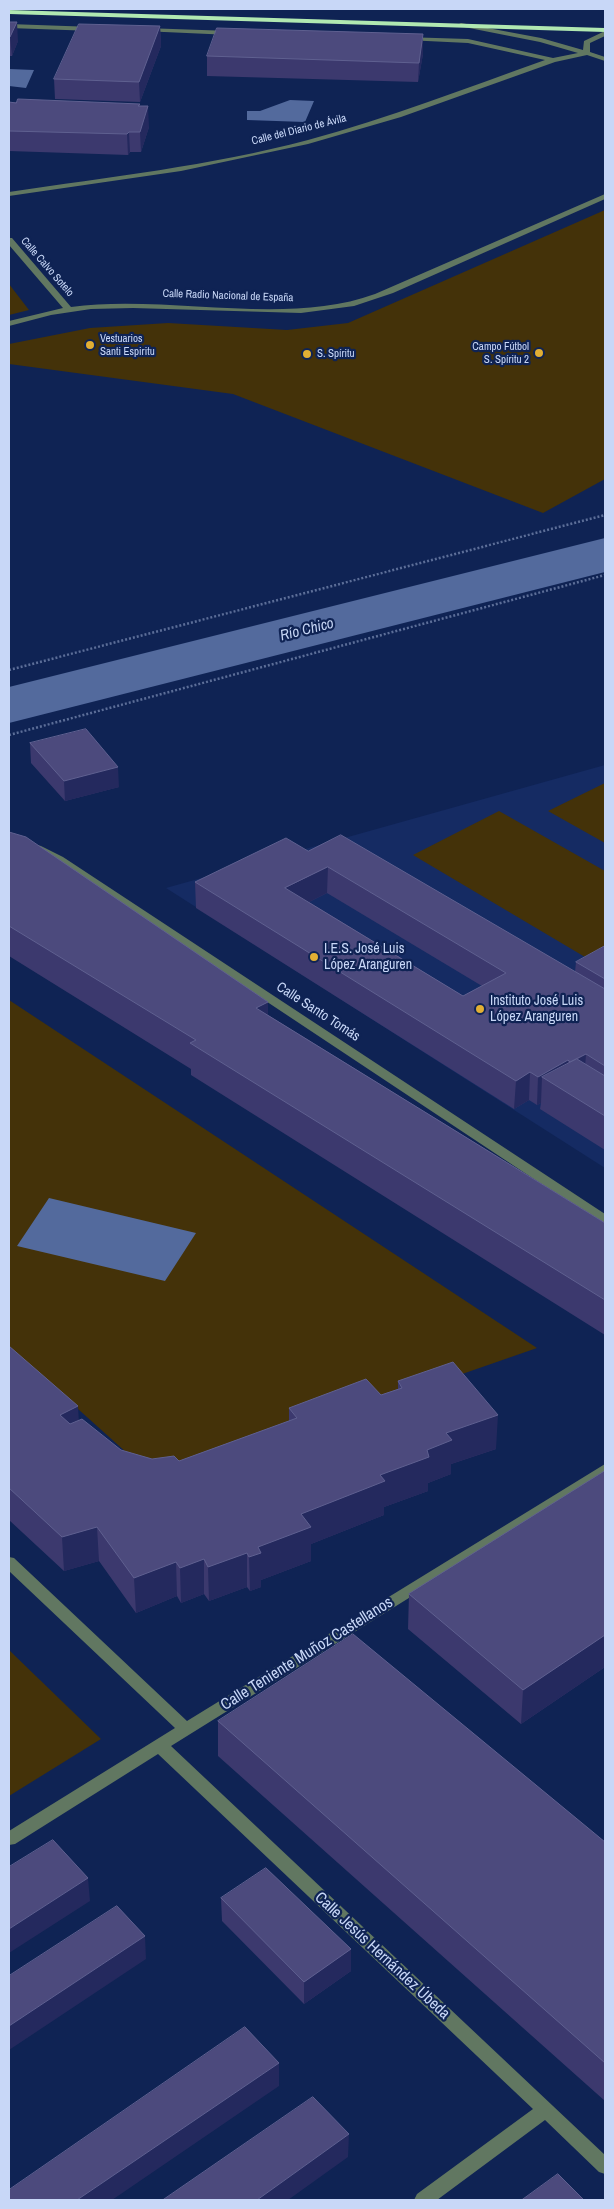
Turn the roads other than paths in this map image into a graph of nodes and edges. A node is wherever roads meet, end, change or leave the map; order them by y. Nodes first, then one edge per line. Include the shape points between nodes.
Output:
1 (9, 12) edge
2 (458, 25) junction
3 (9, 26) edge
4 (107, 29) edge
5 (137, 30) edge
6 (605, 31) edge
7 (235, 33) edge
8 (393, 38) edge
9 (587, 53) junction
10 (605, 59) edge
11 (553, 60) junction
12 (9, 194) edge
13 (605, 196) edge
14 (9, 240) edge
15 (68, 309) junction
16 (9, 324) edge
17 (9, 841) edge
18 (605, 1220) edge
19 (605, 1469) edge
20 (9, 1562) edge
21 (186, 1729) junction
22 (159, 1745) junction
23 (9, 1839) edge
24 (545, 2110) junction
25 (605, 2166) edge
26 (424, 2200) edge

1 - 2 highway
2 - 6 highway
2 - 9 street via 541,40
3 - 4 street
5 - 7 street
6 - 9 street via 586,42
8 - 11 street via 468,41
9 - 10 street
9 - 11 street, Calle del Diario de Ávila
11 - 12 street, Calle del Diario de Ávila via 398,116 308,142 181,168
13 - 15 street, Calle Radio Nacional de España via 345,306 279,311 140,305
14 - 15 street, Calle Calvo Sotelo
15 - 16 street, Calle Radio Nacional de España
17 - 18 street, Calle Santo Tomás via 36,848 59,859
19 - 21 street, Calle Teniente Muñoz Castellanos
20 - 21 street
21 - 22 street, Calle Teniente Muñoz Castellanos
22 - 23 street, Calle Teniente Muñoz Castellanos
22 - 24 street, Calle Jesús Hernández Úbeda
24 - 25 street, Calle Jesús Hernández Úbeda
24 - 26 street

